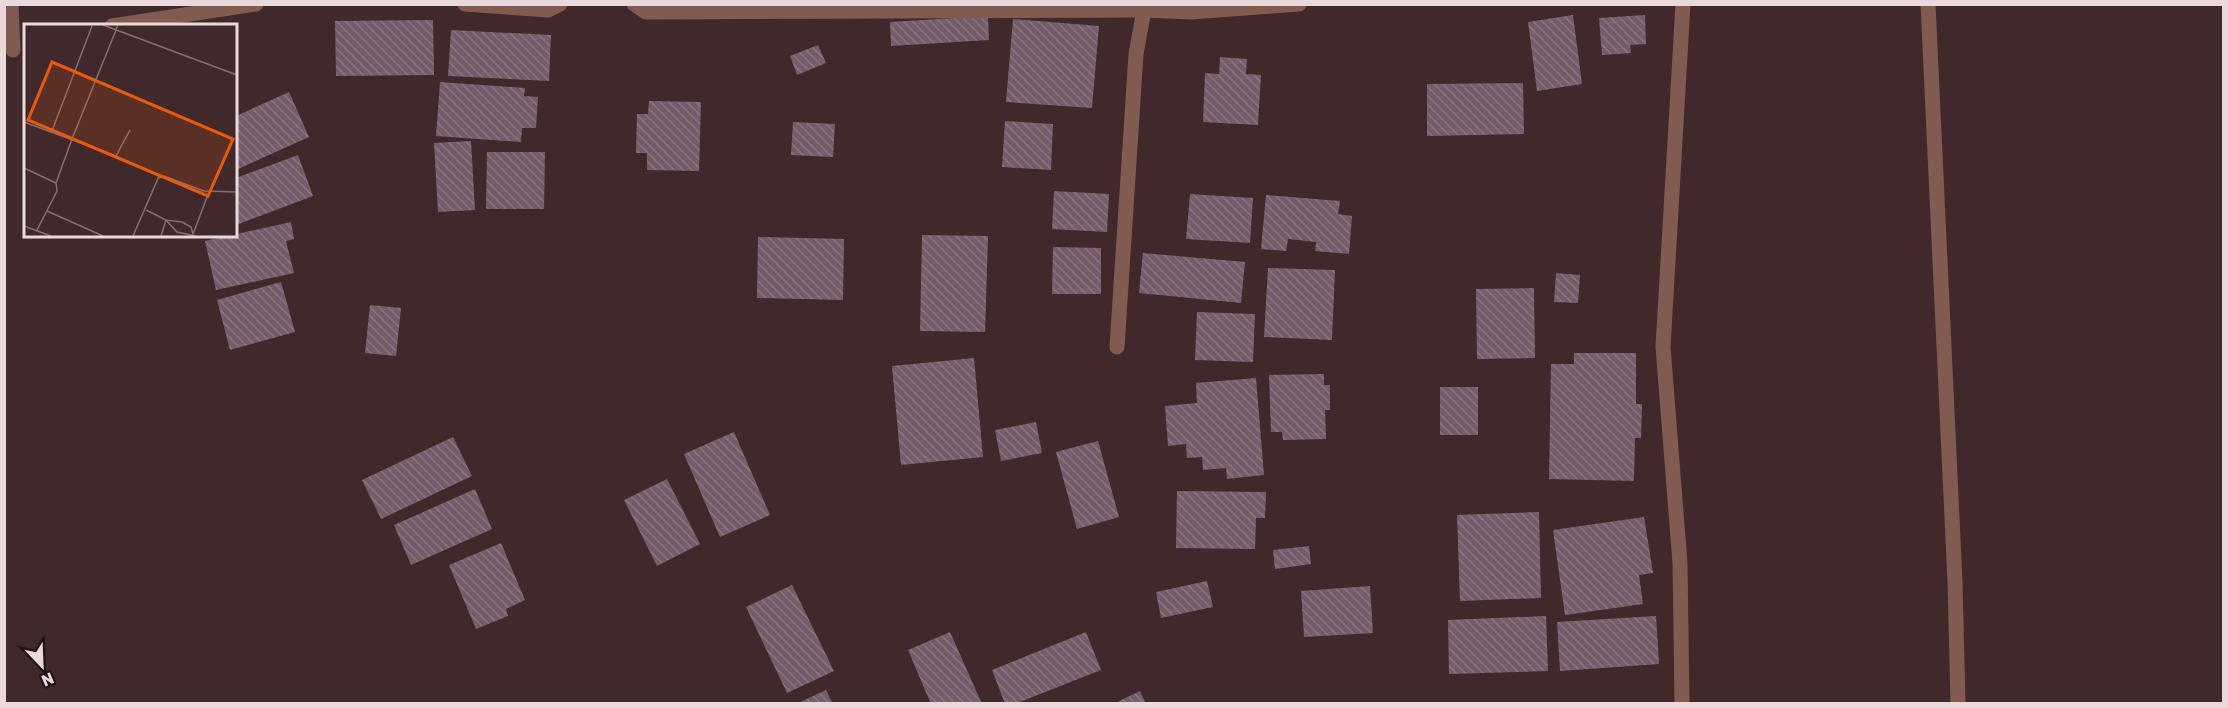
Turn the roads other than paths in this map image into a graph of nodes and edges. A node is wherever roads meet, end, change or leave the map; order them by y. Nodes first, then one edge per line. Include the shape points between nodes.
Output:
1 (11, 4) edge
2 (256, 4) edge
3 (465, 4) edge
4 (560, 4) edge
5 (634, 4) edge
6 (1299, 4) edge
7 (1683, 4) edge
8 (1928, 4) edge
9 (1144, 10) junction
10 (125, 24) edge
11 (14, 50) edge
12 (1117, 347) dead end
13 (1682, 704) edge
14 (1958, 704) edge

1 - 11 street
2 - 10 street
3 - 4 street via 548,10
5 - 9 street via 646,12
6 - 9 street via 1191,12
7 - 13 street via 1663,347 1680,563
8 - 14 street
9 - 12 street via 1136,54

